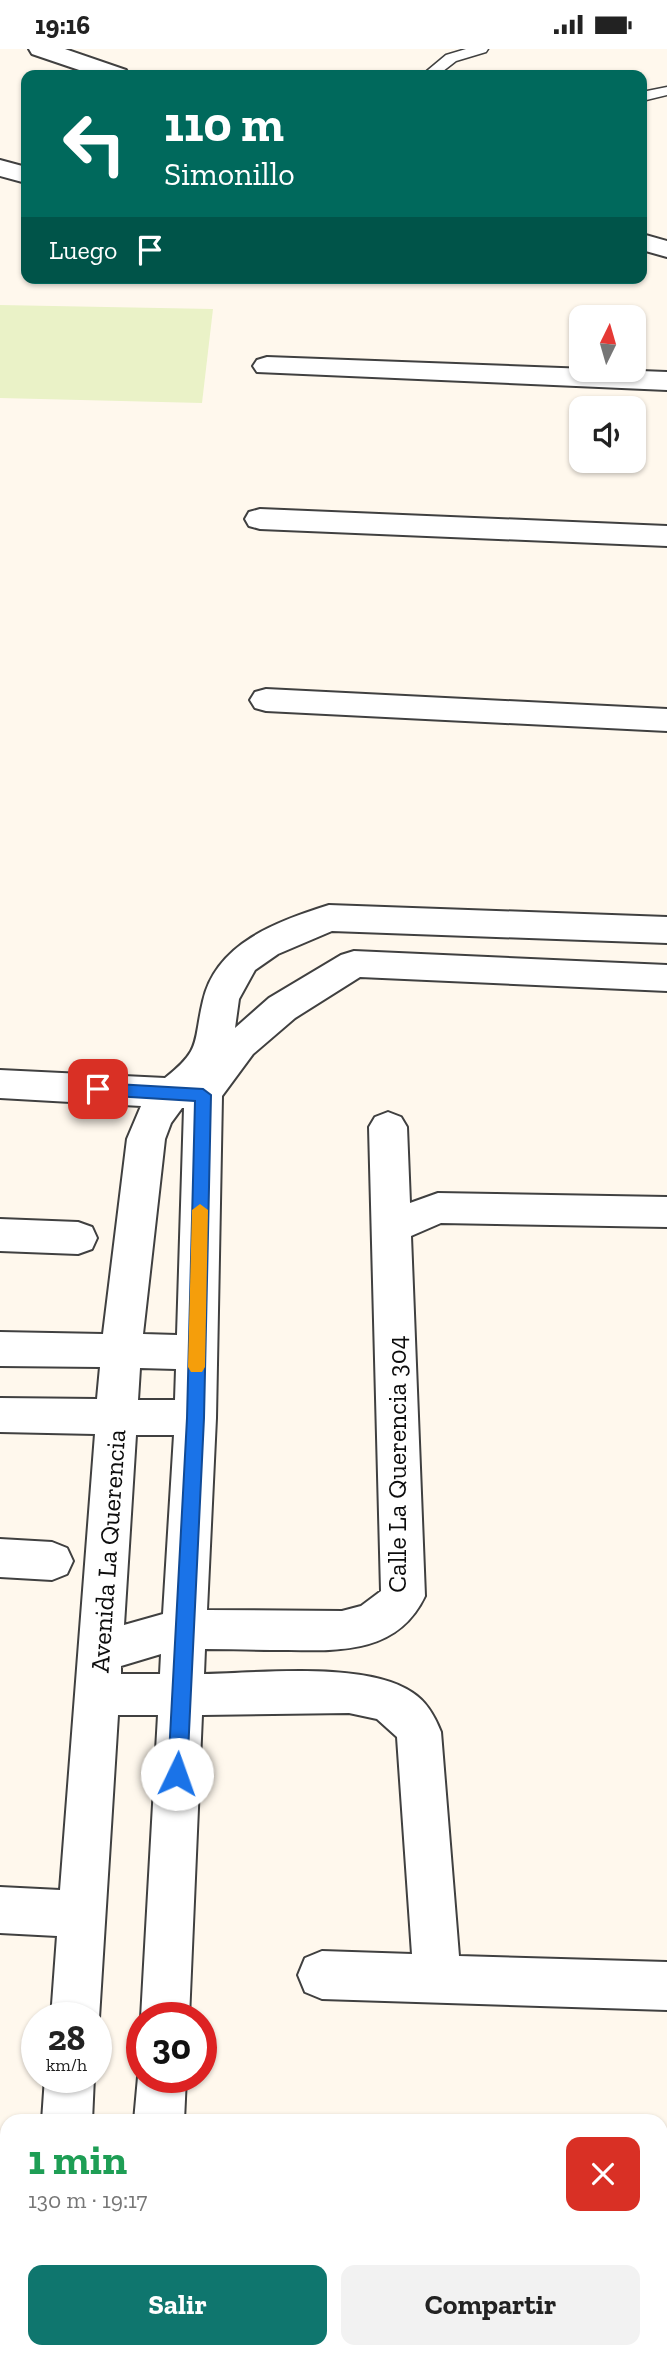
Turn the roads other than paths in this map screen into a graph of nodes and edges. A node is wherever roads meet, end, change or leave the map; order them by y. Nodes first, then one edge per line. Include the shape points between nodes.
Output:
1 (41, 49) edge
2 (481, 49) edge
3 (102, 70) edge
4 (435, 70) edge
5 (667, 91) edge
6 (647, 96) edge
7 (0, 168) edge
8 (21, 174) edge
9 (647, 244) edge
10 (667, 249) edge
11 (267, 366) dead end
12 (667, 381) edge
13 (260, 519) dead end
14 (667, 536) edge
15 (266, 700) dead end
16 (667, 720) edge
17 (329, 918) junction
18 (667, 930) edge
19 (354, 964) junction
20 (667, 978) edge
21 (0, 1084) edge
22 (187, 1094) junction
23 (388, 1127) dead end
24 (667, 1212) edge
25 (393, 1227) junction
26 (0, 1235) edge
27 (78, 1238) dead end
28 (0, 1349) edge
29 (121, 1351) junction
30 (197, 1352) junction
31 (0, 1415) edge
32 (116, 1417) junction
33 (195, 1418) junction
34 (0, 1558) edge
35 (51, 1561) dead end
36 (185, 1629) junction
37 (99, 1674) junction
38 (182, 1693) junction
39 (0, 1910) edge
40 (83, 1914) junction
41 (322, 1975) dead end
42 (437, 1977) junction
43 (667, 1986) edge
44 (76, 2002) edge
45 (166, 2002) edge
46 (70, 2093) edge
47 (161, 2093) edge
48 (68, 2114) edge
49 (159, 2114) edge

1 - 3 street
2 - 4 lane via 451,58
5 - 6 lane
7 - 8 street
9 - 10 street
11 - 12 street
13 - 14 street
15 - 16 street
17 - 18 street
17 - 19 street
17 - 22 street via 265,945 242,961 220,999 214,1045
19 - 20 street
19 - 22 street via 271,1017
21 - 22 street
22 - 29 street, Avenida La Querencia via 154,1117 146,1139
22 - 30 street
23 - 25 street, Calle La Querencia 304
24 - 25 street via 438,1208
25 - 36 street, Calle La Querencia 304 via 403,1596 384,1616 342,1631
26 - 27 street
28 - 29 street
29 - 30 street
29 - 32 street, Avenida La Querencia
30 - 33 street
31 - 32 street
32 - 33 street
32 - 37 street, Avenida La Querencia
33 - 36 street
34 - 35 street
36 - 37 street, Calle La Querencia 304 via 135,1641
36 - 38 street
37 - 38 street
37 - 40 street, Avenida La Querencia
38 - 42 street via 349,1693 374,1696 409,1715 419,1733
38 - 45 street
39 - 40 street
40 - 44 street, Avenida La Querencia
41 - 42 street
42 - 43 street
46 - 48 street
47 - 49 street

